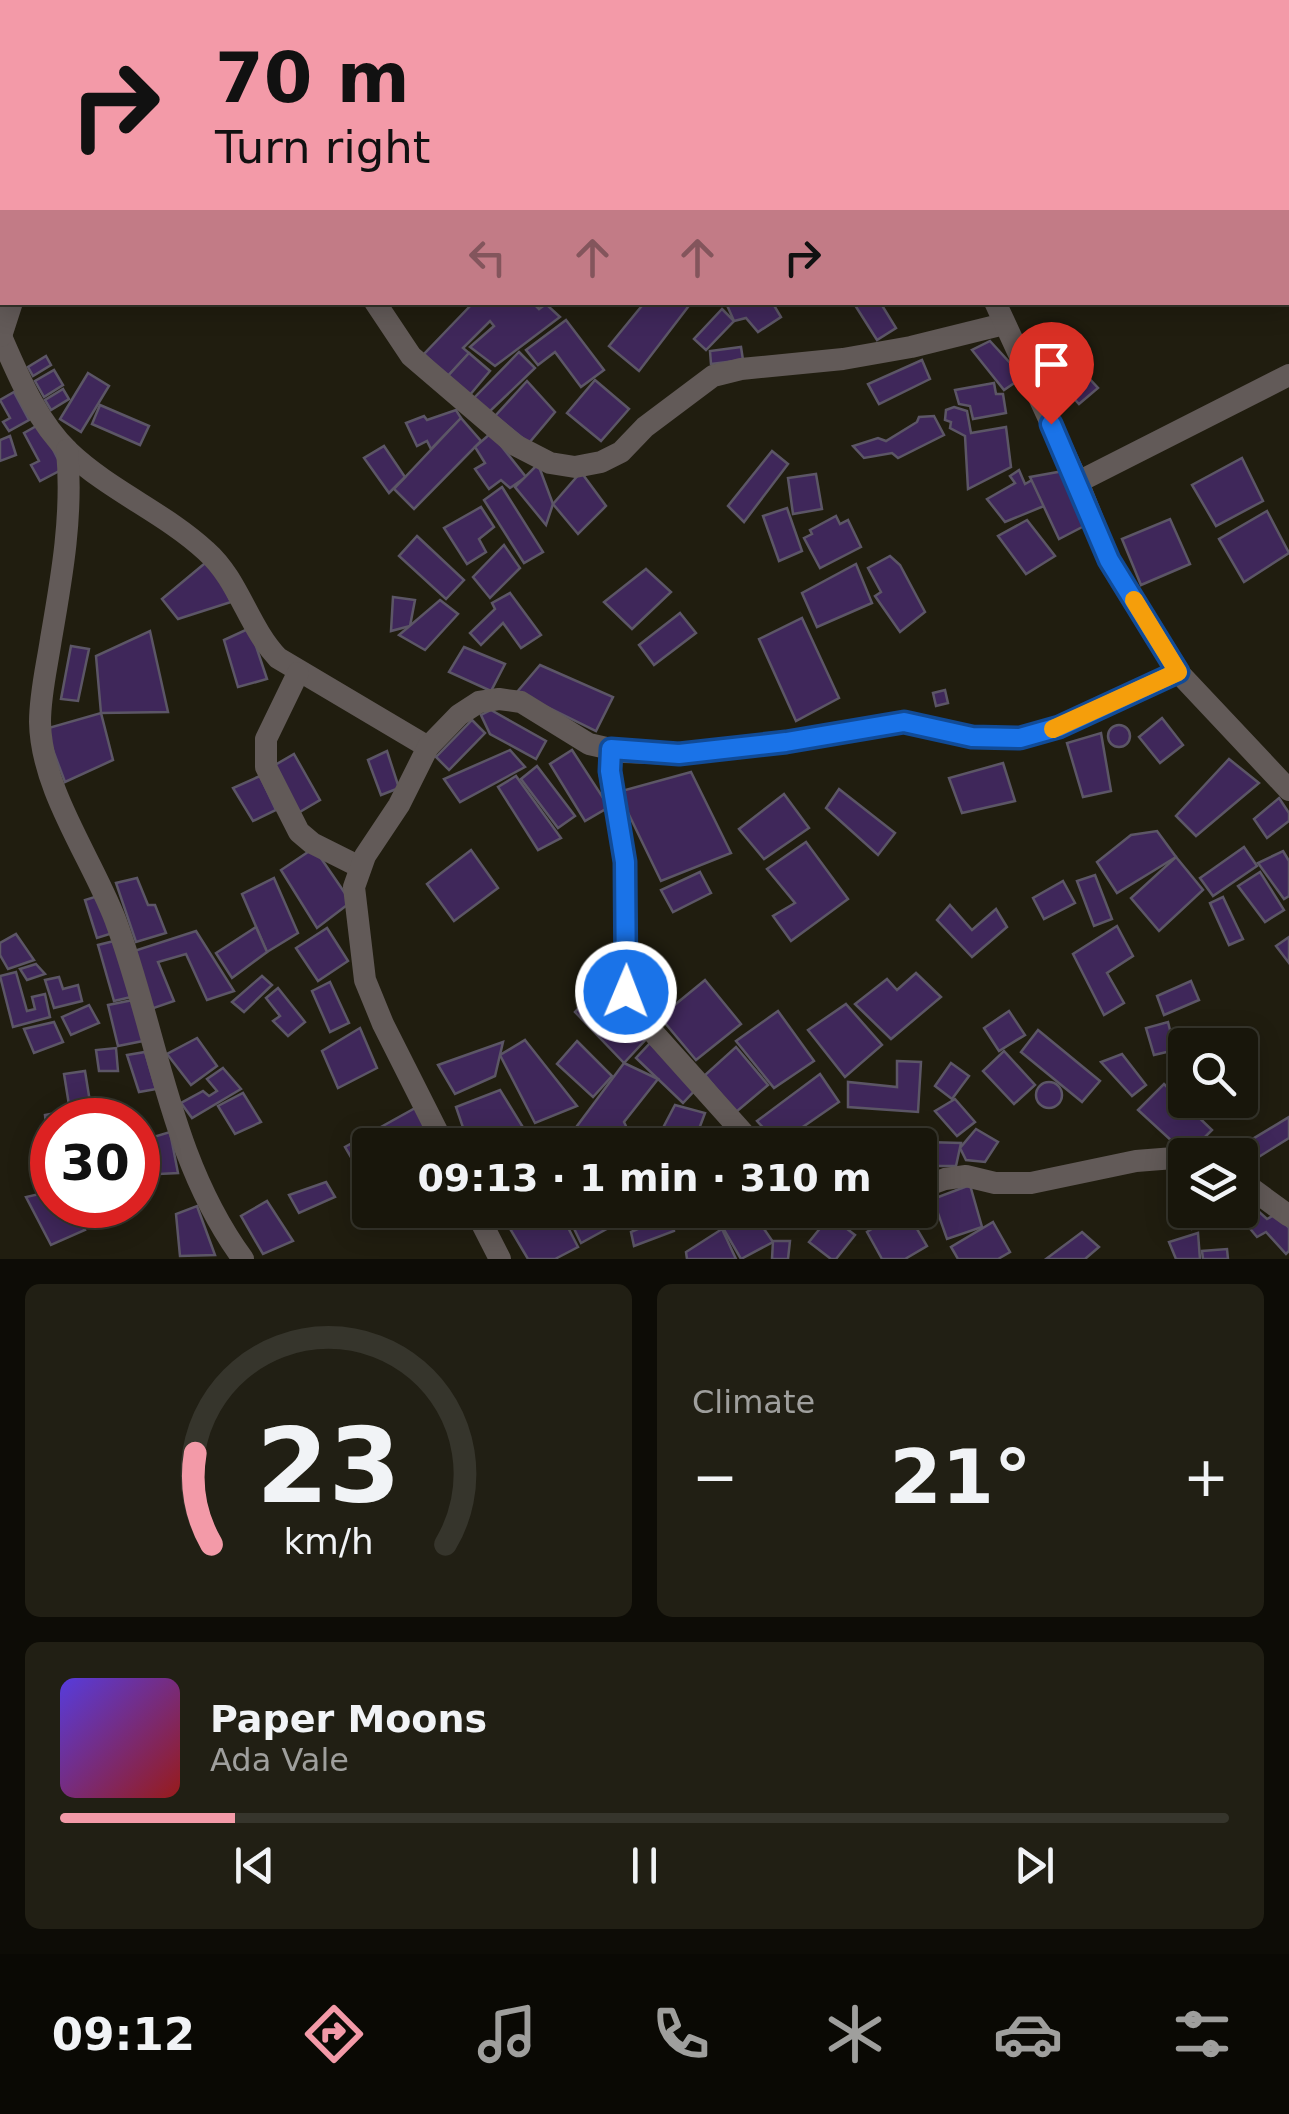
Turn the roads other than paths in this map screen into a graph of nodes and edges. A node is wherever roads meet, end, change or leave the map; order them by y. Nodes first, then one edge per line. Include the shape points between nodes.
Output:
1 (11, 305) edge
2 (377, 305) edge
3 (999, 313) edge
4 (0, 335) edge
5 (1289, 375) edge
6 (67, 450) junction
7 (1078, 482) junction
8 (1178, 672) junction
9 (298, 673) junction
10 (428, 747) junction
11 (611, 749) junction
12 (1289, 790) edge
13 (360, 867) junction
14 (435, 1128) edge
15 (739, 1128) edge
16 (1168, 1158) edge
17 (937, 1181) edge
18 (1258, 1193) edge
19 (1289, 1216) edge
20 (484, 1228) edge
21 (243, 1259) edge
22 (500, 1259) edge

1 - 4 street
2 - 3 street via 411,356 515,445 550,464 575,466 621,452 644,426 714,376 911,347
3 - 7 street
4 - 6 street via 37,410
5 - 7 street
6 - 9 street via 206,550 260,640
6 - 21 street via 69,522 40,721 43,751 60,806 98,874 117,926 174,1122 210,1207
7 - 8 street via 1109,560
8 - 11 street via 1020,738 972,737 904,722 679,754
8 - 12 street
9 - 10 street
9 - 13 street via 266,740 266,768 299,832
10 - 11 street via 458,715 499,699 521,702 589,744
10 - 13 street
11 - 15 street via 625,862 628,1000
13 - 14 street via 354,887 365,980
16 - 17 street via 1031,1183 966,1176
18 - 19 street
20 - 22 street

